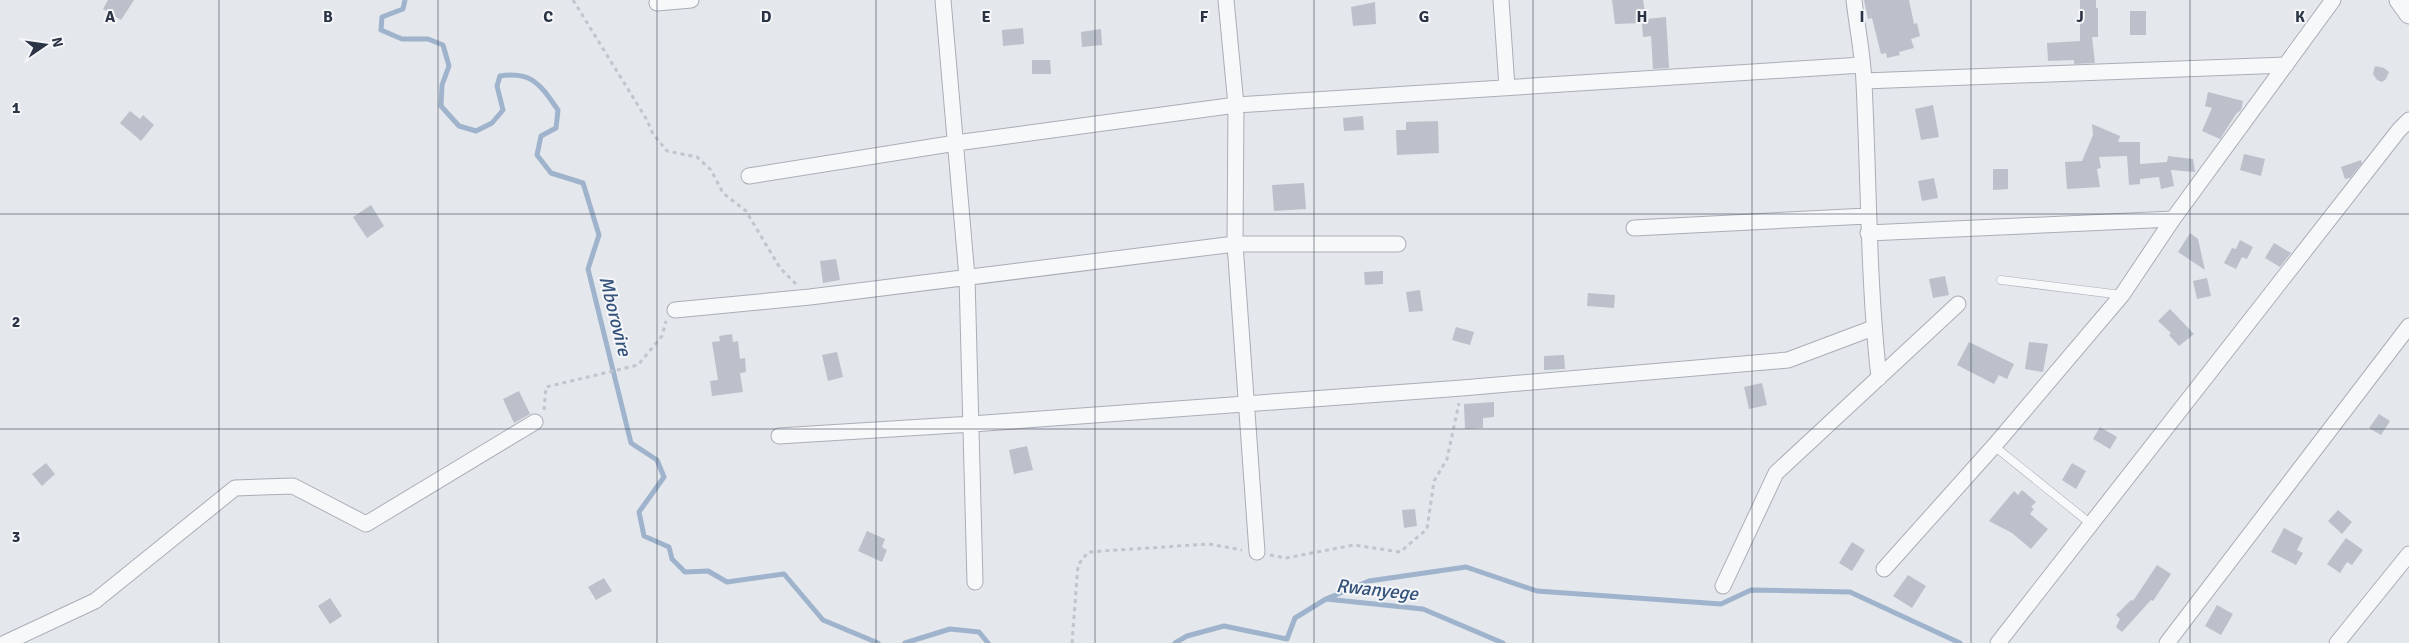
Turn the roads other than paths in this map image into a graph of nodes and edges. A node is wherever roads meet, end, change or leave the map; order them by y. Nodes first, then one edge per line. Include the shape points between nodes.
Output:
1 (691, 0) edge
2 (943, 0) edge
3 (1226, 0) edge
4 (1501, 0) edge
5 (1854, 0) edge
6 (2333, 0) edge
7 (2399, 0) edge
8 (656, 3) dead end
9 (2409, 14) edge
10 (1862, 64) junction
11 (2286, 64) junction
12 (1864, 81) junction
13 (1507, 87) junction
14 (1236, 105) junction
15 (2409, 120) edge
16 (956, 143) junction
17 (749, 176) dead end
18 (1867, 216) junction
19 (2173, 219) junction
20 (1634, 228) dead end
21 (1868, 233) junction
22 (1235, 244) junction
23 (1398, 244) dead end
24 (967, 278) junction
25 (2001, 280) dead end
26 (2122, 295) junction
27 (1958, 304) dead end
28 (675, 310) road end
29 (2409, 326) edge
30 (1873, 328) junction
31 (1880, 378) junction
32 (1245, 404) junction
33 (535, 422) road end
34 (972, 424) junction
35 (779, 436) dead end
36 (1994, 446) junction
37 (2092, 524) junction
38 (1256, 552) road end
39 (2409, 554) edge
40 (1884, 569) dead end
41 (975, 582) dead end
42 (1723, 586) dead end
43 (5, 643) edge
44 (1998, 643) edge
45 (2168, 643) edge
46 (2337, 643) edge

1 - 8 street
2 - 16 street
3 - 14 street
4 - 13 street
5 - 10 street
6 - 11 street
7 - 9 street
10 - 12 street
10 - 13 street
11 - 12 street
11 - 19 street
12 - 18 street
13 - 14 street
14 - 16 street
14 - 22 street
15 - 37 street
16 - 17 street
16 - 24 street
18 - 20 street
18 - 21 street
19 - 21 street
19 - 26 street
21 - 30 street
22 - 23 street
22 - 24 street
22 - 32 street
24 - 28 street
24 - 34 street
25 - 26 lane
26 - 36 street
27 - 31 street
29 - 45 street
30 - 31 street
30 - 32 street via 1788,360
31 - 42 street via 1776,473
32 - 34 street
32 - 38 street
33 - 43 street via 366,524 292,486 235,488 95,601
34 - 35 street
34 - 41 street
36 - 37 lane
36 - 40 street
37 - 44 street
39 - 46 street

